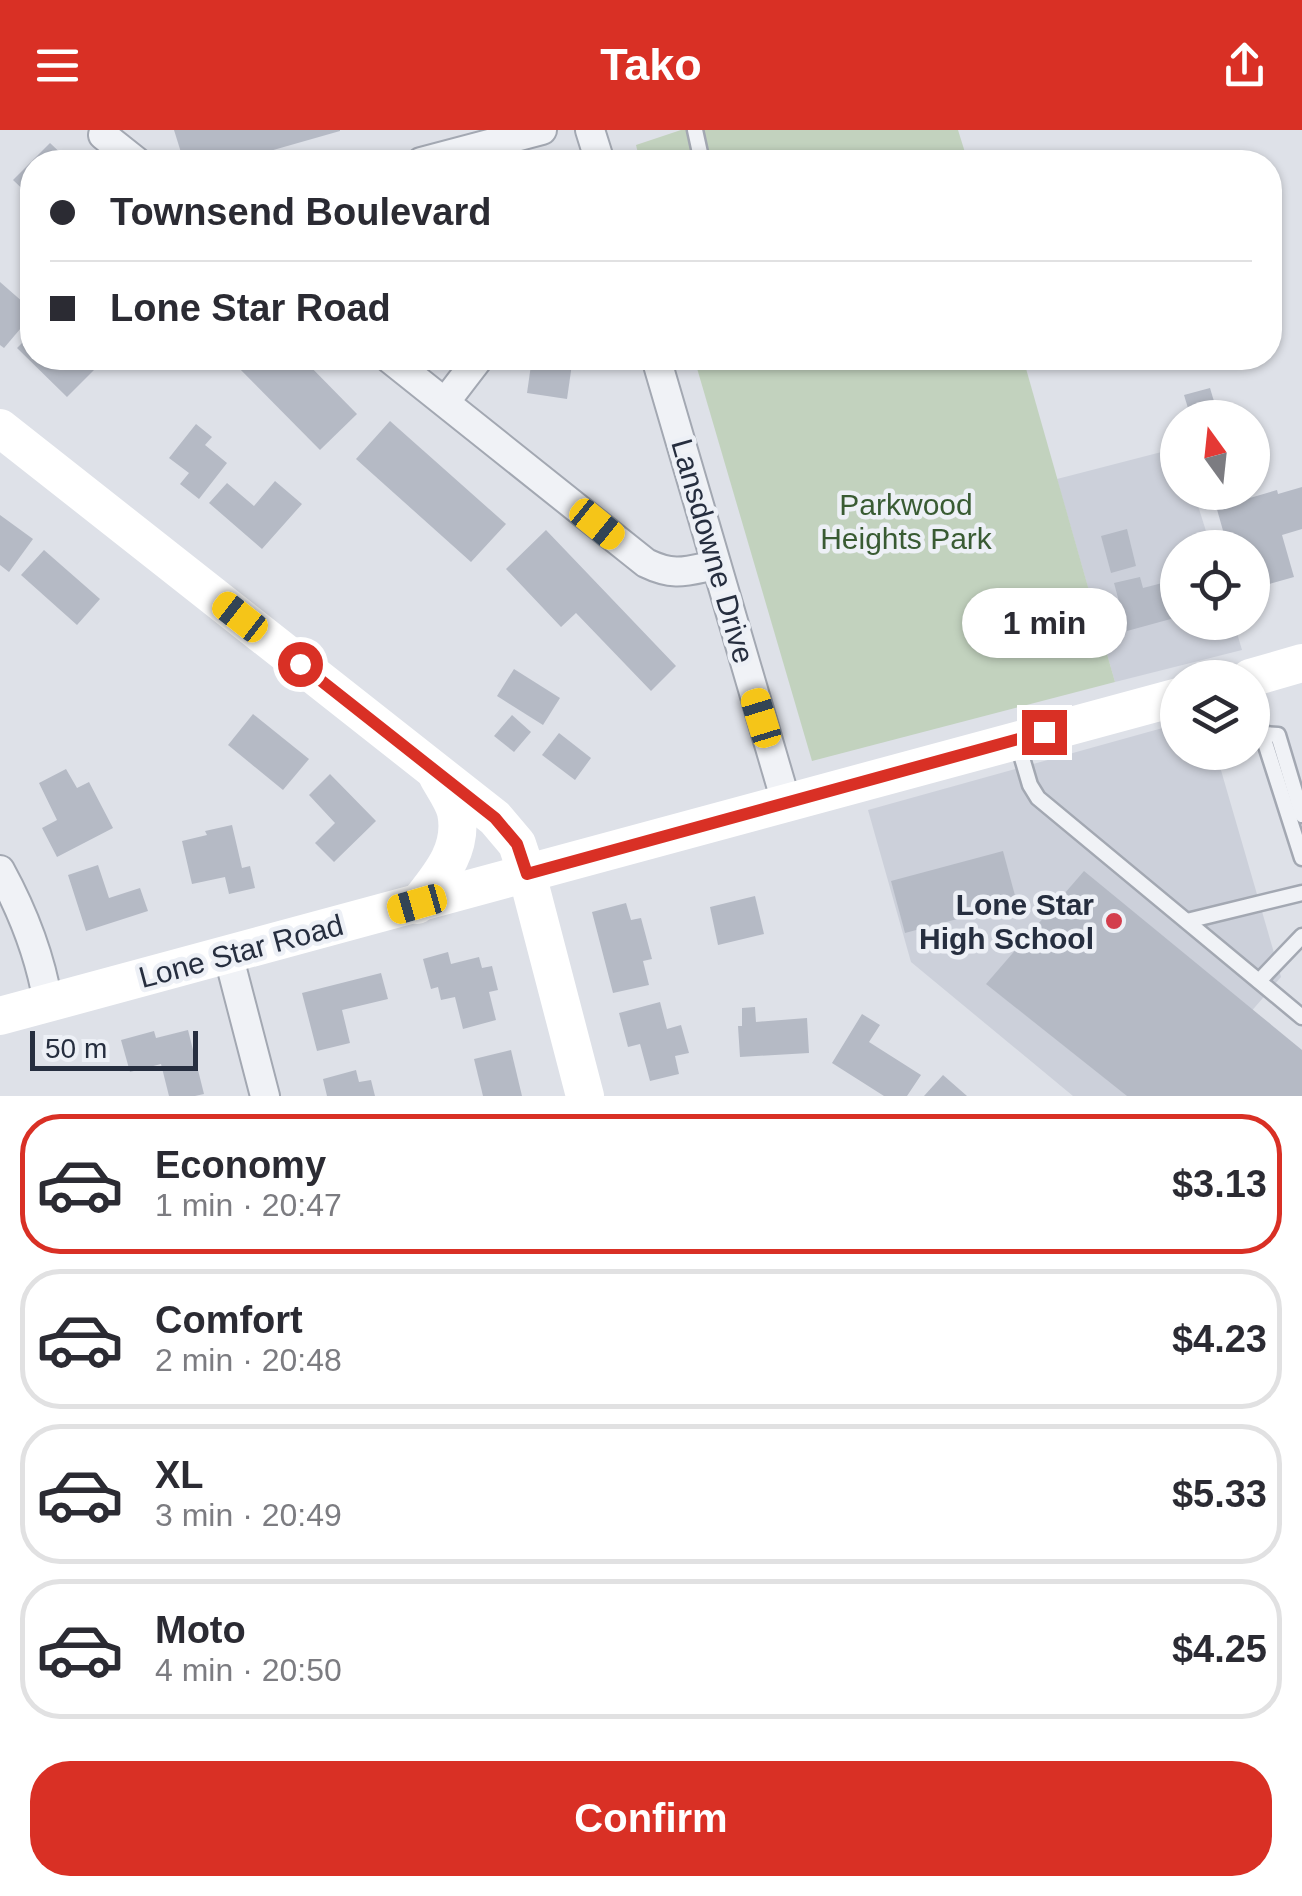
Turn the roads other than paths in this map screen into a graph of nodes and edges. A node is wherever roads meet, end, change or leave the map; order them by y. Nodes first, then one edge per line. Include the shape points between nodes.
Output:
1 (542, 130) edge
2 (103, 135) dead end
3 (122, 150) edge
4 (466, 150) edge
5 (405, 370) edge
6 (471, 370) edge
7 (659, 370) edge
8 (446, 401) junction
9 (0, 428) edge
10 (716, 565) junction
11 (1302, 663) edge
12 (1270, 672) edge
13 (1160, 702) edge
14 (1270, 734) edge
15 (1017, 740) junction
16 (1270, 756) edge
17 (434, 770) junction
18 (786, 802) junction
19 (1302, 815) edge
20 (1302, 858) edge
21 (0, 870) edge
22 (527, 874) junction
23 (1302, 893) edge
24 (417, 904) junction
25 (1187, 921) junction
26 (1302, 936) edge
27 (228, 954) junction
28 (1259, 981) junction
29 (48, 1003) junction
30 (0, 1016) edge
31 (1302, 1017) edge
32 (265, 1096) edge
33 (585, 1096) edge

1 - 4 street
2 - 3 street
5 - 8 street
6 - 8 street
7 - 10 street, Lansdowne Drive
8 - 10 street via 646,563 664,572
9 - 17 street
10 - 18 street, Lansdowne Drive
11 - 12 street
13 - 15 street, Lone Star Road
14 - 19 lane via 1278,735
15 - 18 street, Lone Star Road
15 - 25 lane via 1038,798
16 - 20 lane
17 - 22 street via 495,818 517,844
17 - 24 street via 456,810 456,846
18 - 22 street, Lone Star Road
21 - 29 street via 19,905
22 - 24 street, Lone Star Road
22 - 33 street
23 - 25 lane
24 - 27 street, Lone Star Road
25 - 28 lane
26 - 28 lane
27 - 29 street, Lone Star Road
27 - 32 street
28 - 31 lane
29 - 30 street, Lone Star Road

